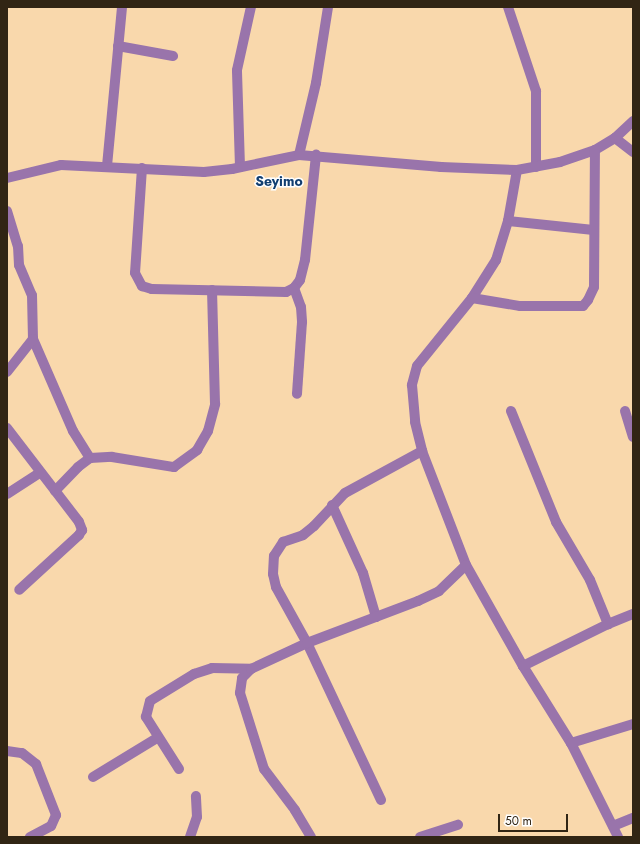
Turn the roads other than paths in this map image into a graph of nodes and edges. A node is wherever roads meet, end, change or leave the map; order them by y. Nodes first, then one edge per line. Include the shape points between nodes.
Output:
1 (122, 7) edge
2 (250, 7) edge
3 (328, 7) edge
4 (508, 7) edge
5 (118, 46) junction
6 (173, 56) dead end
7 (633, 121) edge
8 (615, 138) junction
9 (595, 150) junction
10 (633, 152) edge
11 (316, 154) junction
12 (299, 155) junction
13 (107, 166) junction
14 (240, 167) junction
15 (536, 167) junction
16 (142, 168) junction
17 (517, 170) junction
18 (7, 178) edge
19 (7, 211) edge
20 (508, 221) junction
21 (594, 230) junction
22 (294, 288) junction
23 (212, 290) junction
24 (472, 298) junction
25 (34, 339) junction
26 (7, 372) edge
27 (297, 394) dead end
28 (511, 411) dead end
29 (625, 411) dead end
30 (7, 428) edge
31 (633, 437) edge
32 (422, 451) junction
33 (90, 458) junction
34 (41, 472) junction
35 (55, 491) junction
36 (7, 494) edge
37 (332, 505) junction
38 (466, 565) junction
39 (19, 590) dead end
40 (633, 614) edge
41 (376, 617) junction
42 (608, 624) junction
43 (307, 643) junction
44 (523, 666) junction
45 (251, 669) junction
46 (633, 724) edge
47 (157, 738) junction
48 (571, 743) junction
49 (7, 751) edge
50 (179, 768) dead end
51 (94, 777) dead end
52 (196, 796) dead end
53 (381, 800) dead end
54 (633, 818) edge
55 (458, 825) dead end
56 (613, 826) junction
57 (30, 837) edge
58 (190, 837) edge
59 (311, 837) edge
60 (420, 837) edge
61 (618, 837) edge

1 - 5 street
2 - 14 street via 237,70
3 - 12 street via 319,67
4 - 15 street via 536,91
5 - 6 street
5 - 13 street
7 - 8 street
8 - 9 street
8 - 10 street
9 - 15 street
9 - 21 street
11 - 12 street
11 - 17 street via 441,167
11 - 22 street via 305,260 300,280
12 - 14 street
13 - 16 street
13 - 18 street via 46,166
14 - 16 street via 204,172
15 - 17 street
16 - 23 street via 135,273 138,279 147,288
17 - 20 street
19 - 25 street via 18,246 19,266 32,295
20 - 21 street
20 - 24 street via 496,260
21 - 24 street via 594,287 583,306 520,306
22 - 23 street via 286,292
22 - 27 street via 301,307 302,322
23 - 33 street via 215,404 203,442 189,458 174,467 112,457
24 - 32 street via 417,366 412,385 413,405
25 - 26 street
25 - 33 street via 73,431
28 - 42 street via 556,522 590,580
29 - 31 street
30 - 34 street
32 - 37 street via 362,483
32 - 38 street
33 - 35 street
34 - 35 street
34 - 36 street
35 - 39 street via 79,522 82,530
37 - 41 street via 363,573
37 - 43 street via 303,535 283,542 274,556 273,574 276,587
38 - 41 street via 439,590
38 - 44 street
40 - 42 street
41 - 43 street
42 - 44 street
43 - 45 street
43 - 53 street
44 - 48 street
45 - 47 street via 212,668 194,674 150,700 146,717
45 - 59 street via 240,683 240,693 255,746 264,769 295,810
46 - 48 street
47 - 50 street
47 - 51 street
48 - 56 street
49 - 57 street via 22,753 36,764 56,815 51,826
52 - 58 street via 197,818
54 - 56 street
55 - 60 street
56 - 61 street

